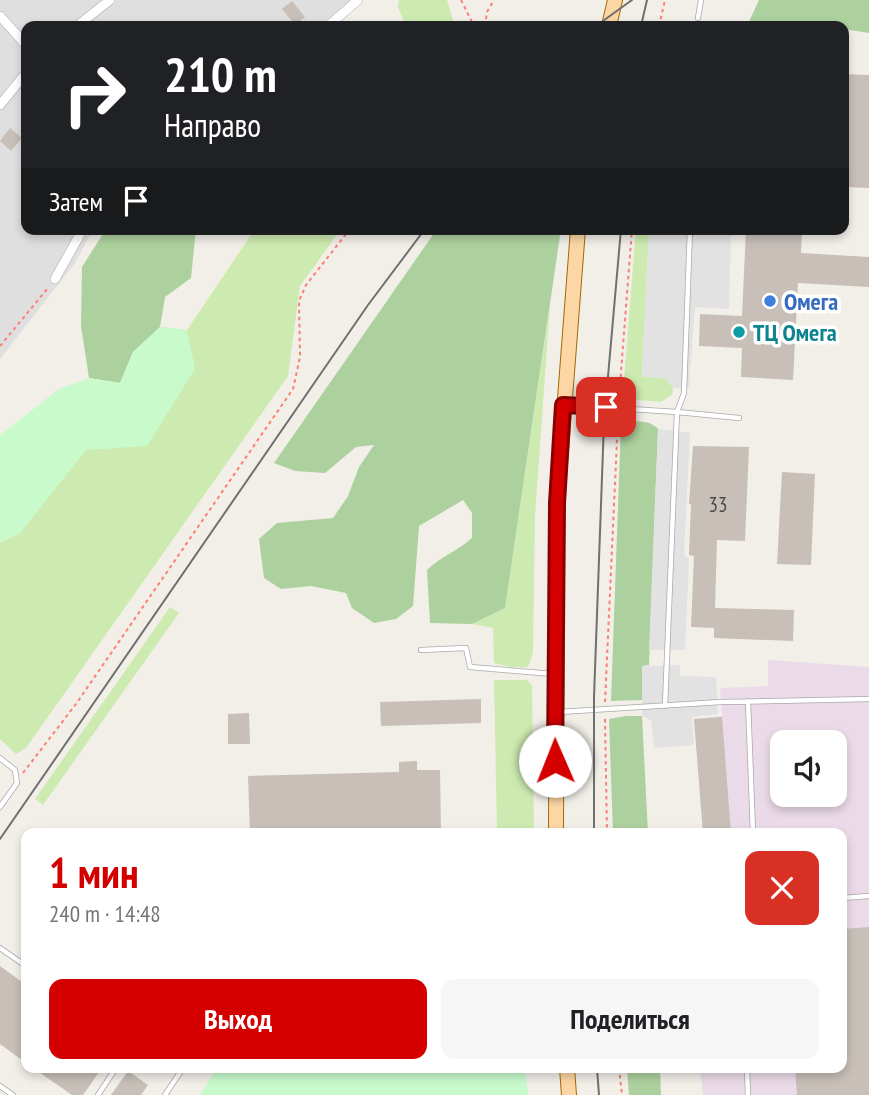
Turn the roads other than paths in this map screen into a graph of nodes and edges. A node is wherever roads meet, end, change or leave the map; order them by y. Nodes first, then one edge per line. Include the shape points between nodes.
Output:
1 (110, 0) edge
2 (358, 0) edge
3 (615, 0) edge
4 (701, 0) edge
5 (0, 16) edge
6 (698, 18) dead end
7 (84, 21) edge
8 (334, 21) edge
9 (611, 21) edge
10 (21, 39) edge
11 (21, 79) edge
12 (0, 105) edge
13 (80, 235) edge
14 (577, 235) edge
15 (690, 235) edge
16 (55, 279) road end
17 (563, 405) junction
18 (677, 412) junction
19 (739, 418) dead end
20 (421, 650) dead end
21 (554, 674) junction
22 (869, 699) edge
23 (748, 701) junction
24 (666, 706) junction
25 (555, 713) junction
26 (0, 758) edge
27 (0, 807) edge
28 (556, 828) edge
29 (753, 828) edge
30 (869, 896) edge
31 (847, 898) edge
32 (0, 948) edge
33 (21, 963) edge
34 (113, 1073) edge
35 (180, 1073) edge
36 (567, 1073) edge
37 (747, 1073) edge
38 (0, 1086) edge
39 (13, 1095) edge
40 (98, 1095) edge
41 (165, 1095) edge
42 (569, 1095) edge
43 (748, 1095) edge

1 - 7 street
2 - 8 street
3 - 9 main road
4 - 6 lane
5 - 10 street
11 - 12 street
13 - 16 street
14 - 17 main road
15 - 18 lane via 684,393
17 - 18 lane
17 - 21 main road
18 - 19 lane
18 - 24 lane
20 - 21 lane via 466,649 470,667
21 - 25 main road
22 - 23 lane
23 - 24 lane
23 - 29 lane
24 - 25 lane
25 - 28 main road
26 - 27 lane via 15,770 17,783
30 - 31 lane
32 - 33 lane
34 - 40 lane
35 - 41 lane
36 - 42 main road
37 - 43 lane
38 - 39 lane

